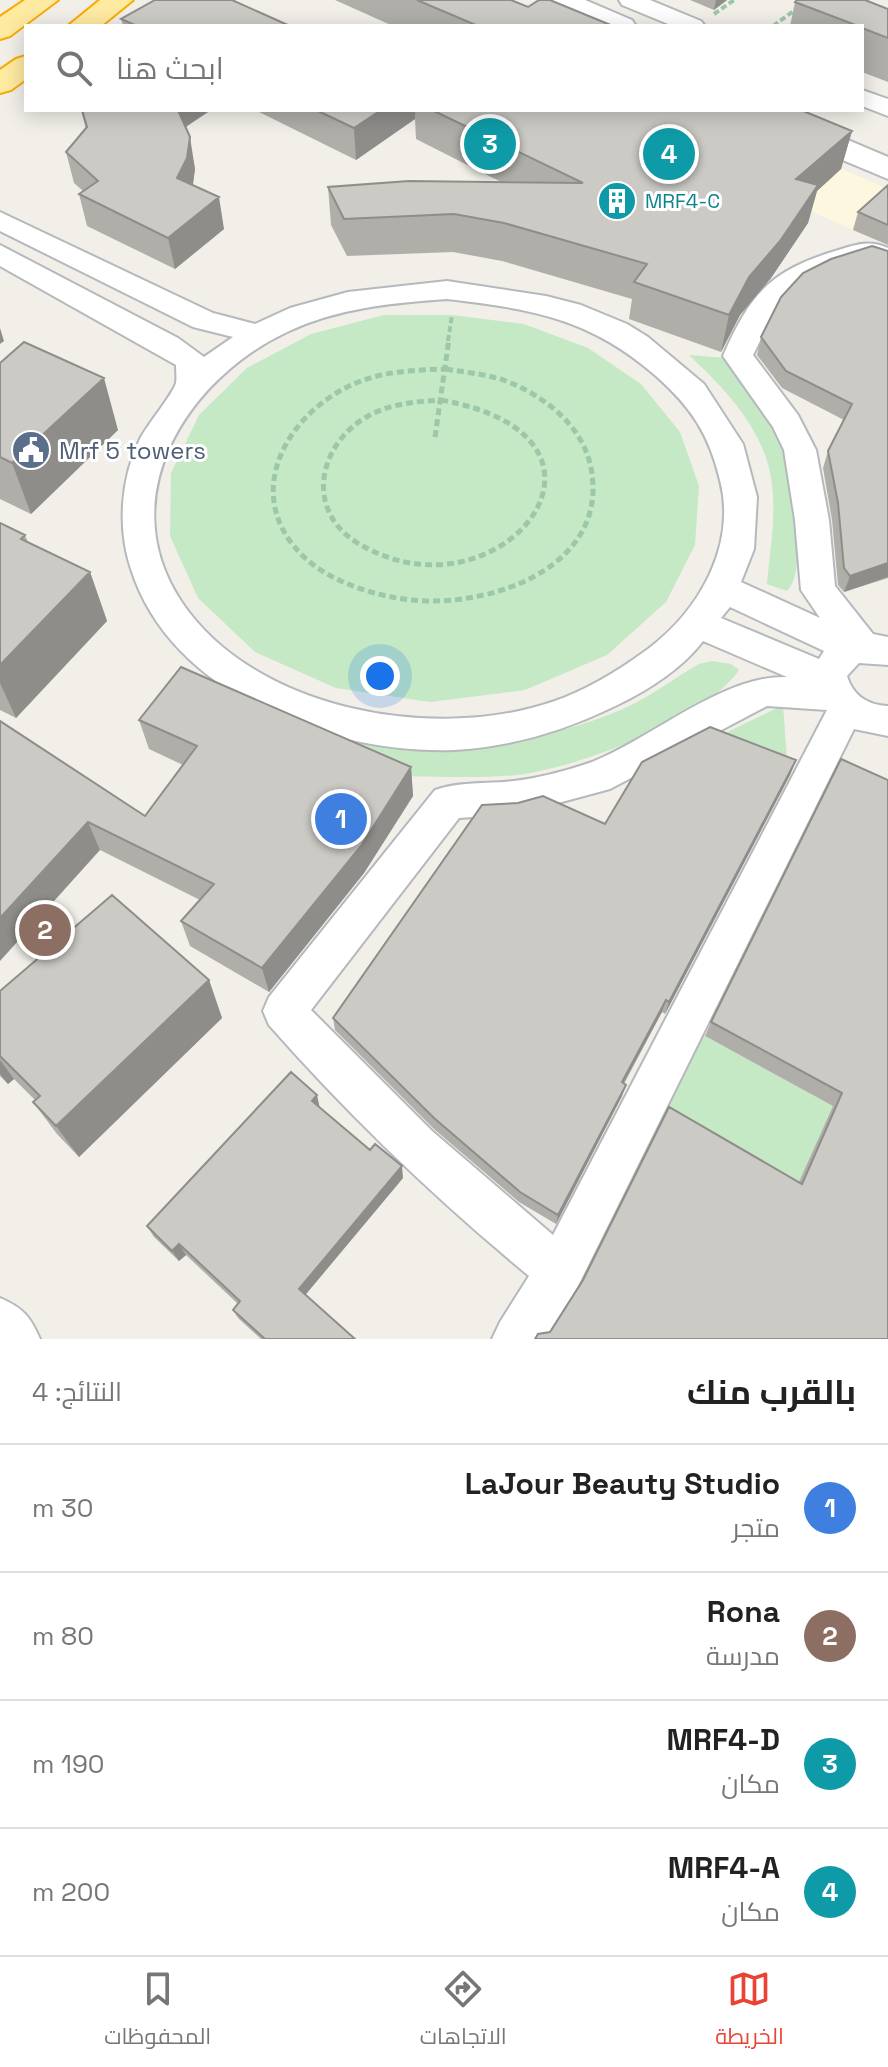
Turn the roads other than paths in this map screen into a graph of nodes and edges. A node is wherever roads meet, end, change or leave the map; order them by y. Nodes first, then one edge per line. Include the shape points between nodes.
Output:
1 (44, 0) edge
2 (630, 0) edge
3 (116, 2) edge
4 (553, 16) edge
5 (85, 24) edge
6 (608, 24) edge
7 (688, 24) edge
8 (0, 30) edge
9 (24, 66) edge
10 (0, 84) edge
11 (864, 98) edge
12 (888, 108) edge
13 (756, 112) edge
14 (824, 112) edge
15 (888, 139) edge
16 (888, 169) edge
17 (0, 220) edge
18 (0, 254) edge
19 (888, 259) edge
20 (218, 325) junction
21 (257, 334) junction
22 (186, 370) junction
23 (724, 589) junction
24 (701, 625) junction
25 (874, 644) edge
26 (862, 707) edge
27 (560, 1271) junction
28 (0, 1328) edge
29 (10, 1339) edge
30 (517, 1339) edge

1 - 8 highway
2 - 7 street
3 - 5 highway
4 - 6 street
9 - 10 highway
11 - 12 street
13 - 16 street
14 - 15 street
17 - 20 street
18 - 22 street
19 - 25 street via 869,250 786,283 754,320 738,356 787,423 800,450 818,590
20 - 21 street
20 - 22 street
21 - 22 street via 222,357
21 - 23 street via 316,309 380,294 447,290 514,297 577,314 634,342 683,379 719,425 739,477 742,533
22 - 24 street via 142,468 136,515 144,563 167,610 205,653 257,689 320,716 390,731 476,732 536,723 602,700 658,666
23 - 24 street
23 - 25 street
24 - 26 street
25 - 26 street via 839,656 832,665
26 - 27 street
26 - 27 street via 767,691 597,777 517,797 449,802 284,1011 348,1084 413,1146
27 - 30 street
28 - 29 street

